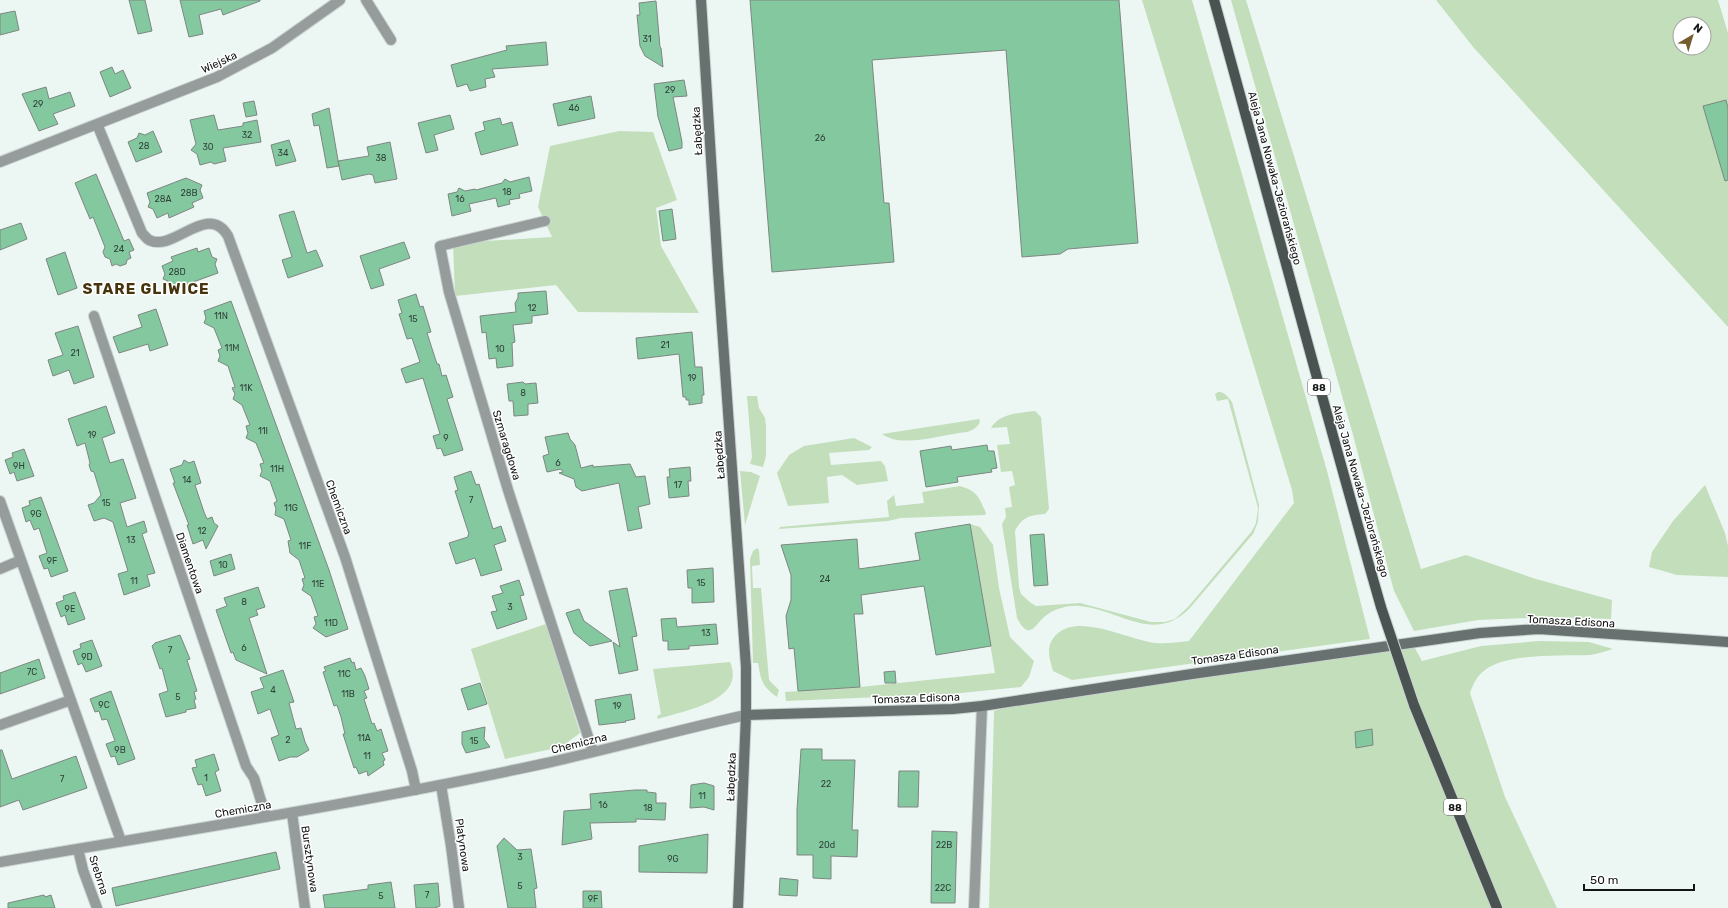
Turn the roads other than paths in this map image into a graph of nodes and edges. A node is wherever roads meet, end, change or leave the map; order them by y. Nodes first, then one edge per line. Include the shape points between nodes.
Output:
1 (340, 0) edge
2 (366, 0) edge
3 (701, 0) edge
4 (1214, 0) edge
5 (391, 40) dead end
6 (97, 124) junction
7 (0, 162) edge
8 (545, 221) dead end
9 (94, 316) dead end
10 (0, 501) edge
11 (21, 560) junction
12 (0, 569) edge
13 (1728, 642) edge
14 (71, 700) junction
15 (982, 706) junction
16 (746, 714) junction
17 (0, 725) edge
18 (593, 752) junction
19 (441, 784) junction
20 (416, 790) junction
21 (292, 813) junction
22 (266, 817) junction
23 (121, 842) junction
24 (78, 849) junction
25 (0, 862) edge
26 (97, 908) edge
27 (306, 908) edge
28 (458, 908) edge
29 (738, 908) edge
30 (974, 908) edge
31 (1497, 908) edge

1 - 6 street, Wiejska via 286,39 233,69
2 - 5 street
3 - 16 street, Łabędzka via 746,667
4 - 31 main road, Aleja Jana Nowaka-Jeziorańskiego / 88, bridge via 1381,607 1414,705
6 - 7 street, Wiejska
6 - 20 street, Chemiczna via 142,233 149,240 168,239 209,224 221,227 228,236 345,557
8 - 18 street, Szmaragdowa via 440,246 449,292 497,452
9 - 22 street, Diamentowa via 246,766 254,778
10 - 11 street
11 - 12 street
11 - 14 street
13 - 15 street, Tomasza Edisona via 1539,629 1480,633
14 - 17 street
14 - 23 street
15 - 16 street, Tomasza Edisona via 953,709
15 - 30 street
16 - 18 street, Chemiczna
16 - 29 street, Łabędzka
18 - 19 street, Chemiczna
19 - 20 street, Chemiczna
19 - 28 street, Platynowa via 452,846
20 - 21 street, Chemiczna
21 - 22 street, Chemiczna
21 - 27 street, Bursztynowa
22 - 23 street, Chemiczna
23 - 24 street, Chemiczna
24 - 25 street, Chemiczna
24 - 26 street, Srebrna

